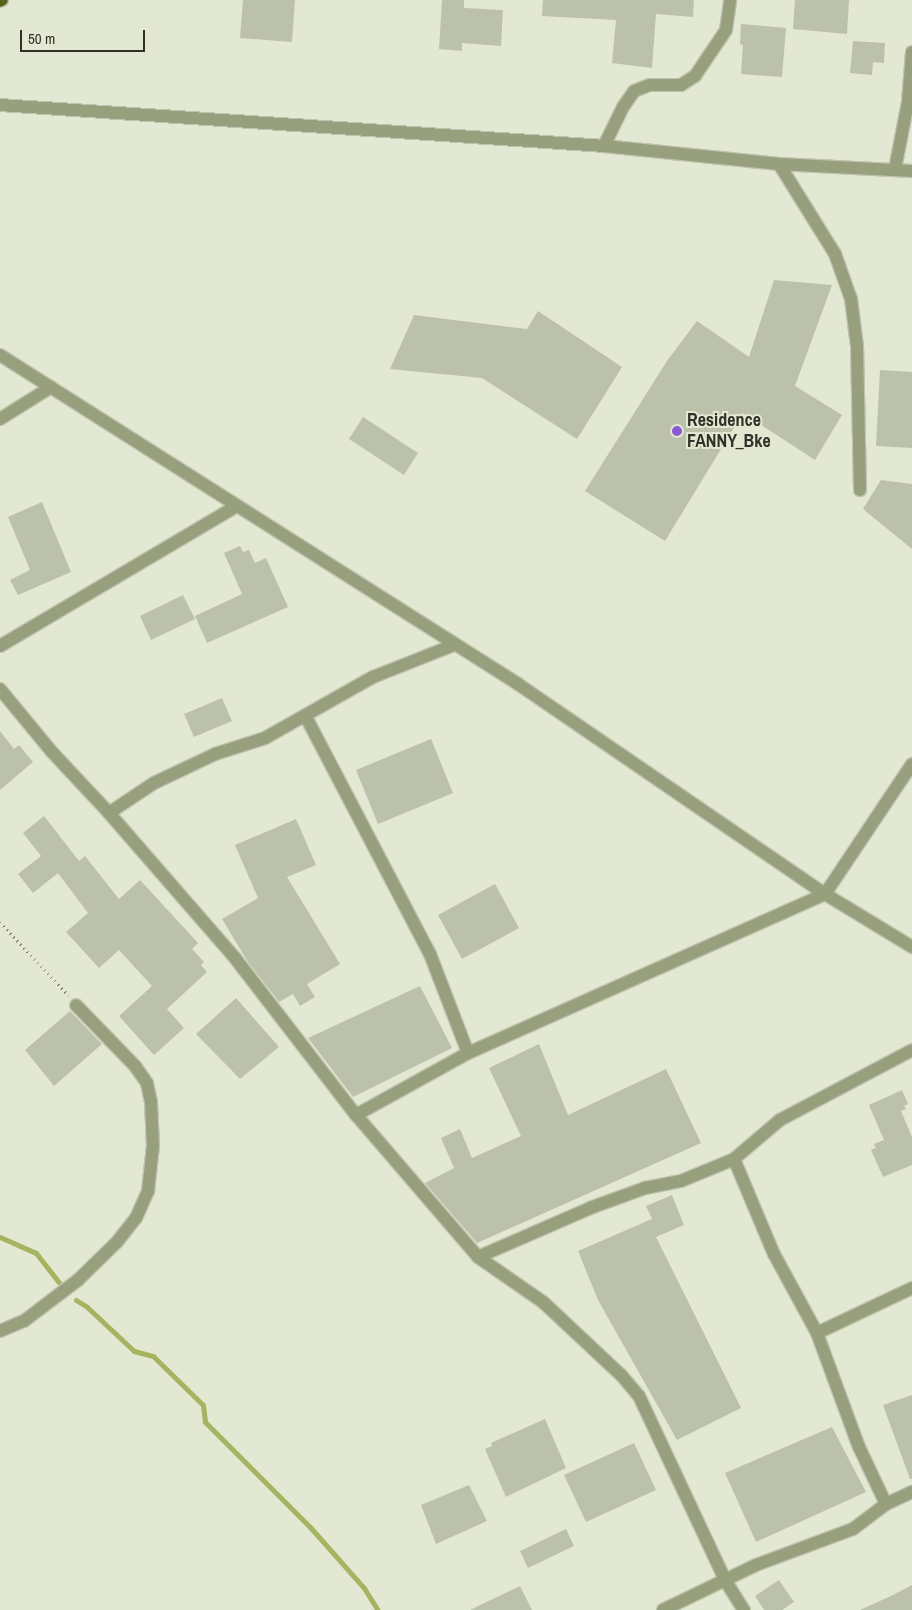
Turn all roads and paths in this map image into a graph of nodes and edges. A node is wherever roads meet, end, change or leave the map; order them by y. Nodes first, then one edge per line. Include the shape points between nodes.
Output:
1 (730, 0) edge
2 (912, 52) edge
3 (0, 105) edge
4 (604, 146) junction
5 (779, 164) junction
6 (895, 169) junction
7 (912, 171) edge
8 (0, 355) edge
9 (51, 387) junction
10 (0, 419) edge
11 (860, 490) dead end
12 (237, 506) junction
13 (454, 645) junction
14 (0, 646) edge
15 (0, 689) edge
16 (306, 717) junction
17 (912, 764) edge
18 (109, 813) junction
19 (825, 894) junction
20 (0, 922) edge
21 (912, 947) edge
22 (76, 1005) joint
23 (912, 1050) edge
24 (468, 1053) junction
25 (356, 1115) junction
26 (734, 1159) junction
27 (478, 1257) junction
28 (912, 1288) edge
29 (0, 1331) edge
30 (817, 1332) junction
31 (912, 1492) edge
32 (886, 1504) junction
33 (725, 1580) junction
34 (663, 1610) edge
35 (744, 1610) edge

1 - 4 street via 726,30 695,76 681,85 650,84 634,91
2 - 6 street via 908,102
3 - 4 street
4 - 5 street
5 - 6 street
5 - 11 street via 835,254 851,299 857,346
6 - 7 street
8 - 9 street
9 - 10 street
9 - 12 street
12 - 13 street
12 - 14 street
13 - 16 street via 373,677
13 - 19 street via 518,684
15 - 18 street via 52,752
16 - 18 street via 265,738 215,754 154,783
16 - 24 street via 430,954
17 - 19 street
18 - 25 street via 235,958
19 - 21 street
19 - 24 street
20 - 22 path
22 - 29 street via 147,1082 153,1146 148,1191 136,1218 117,1242 78,1280 24,1321
23 - 26 street via 780,1120
24 - 25 street
25 - 27 street
26 - 27 street via 681,1181 646,1188 590,1208
26 - 30 street via 774,1254
27 - 33 street via 543,1302 639,1396
28 - 30 street
30 - 32 street via 859,1447
31 - 32 street
32 - 33 street via 853,1529
33 - 34 street
33 - 35 street

